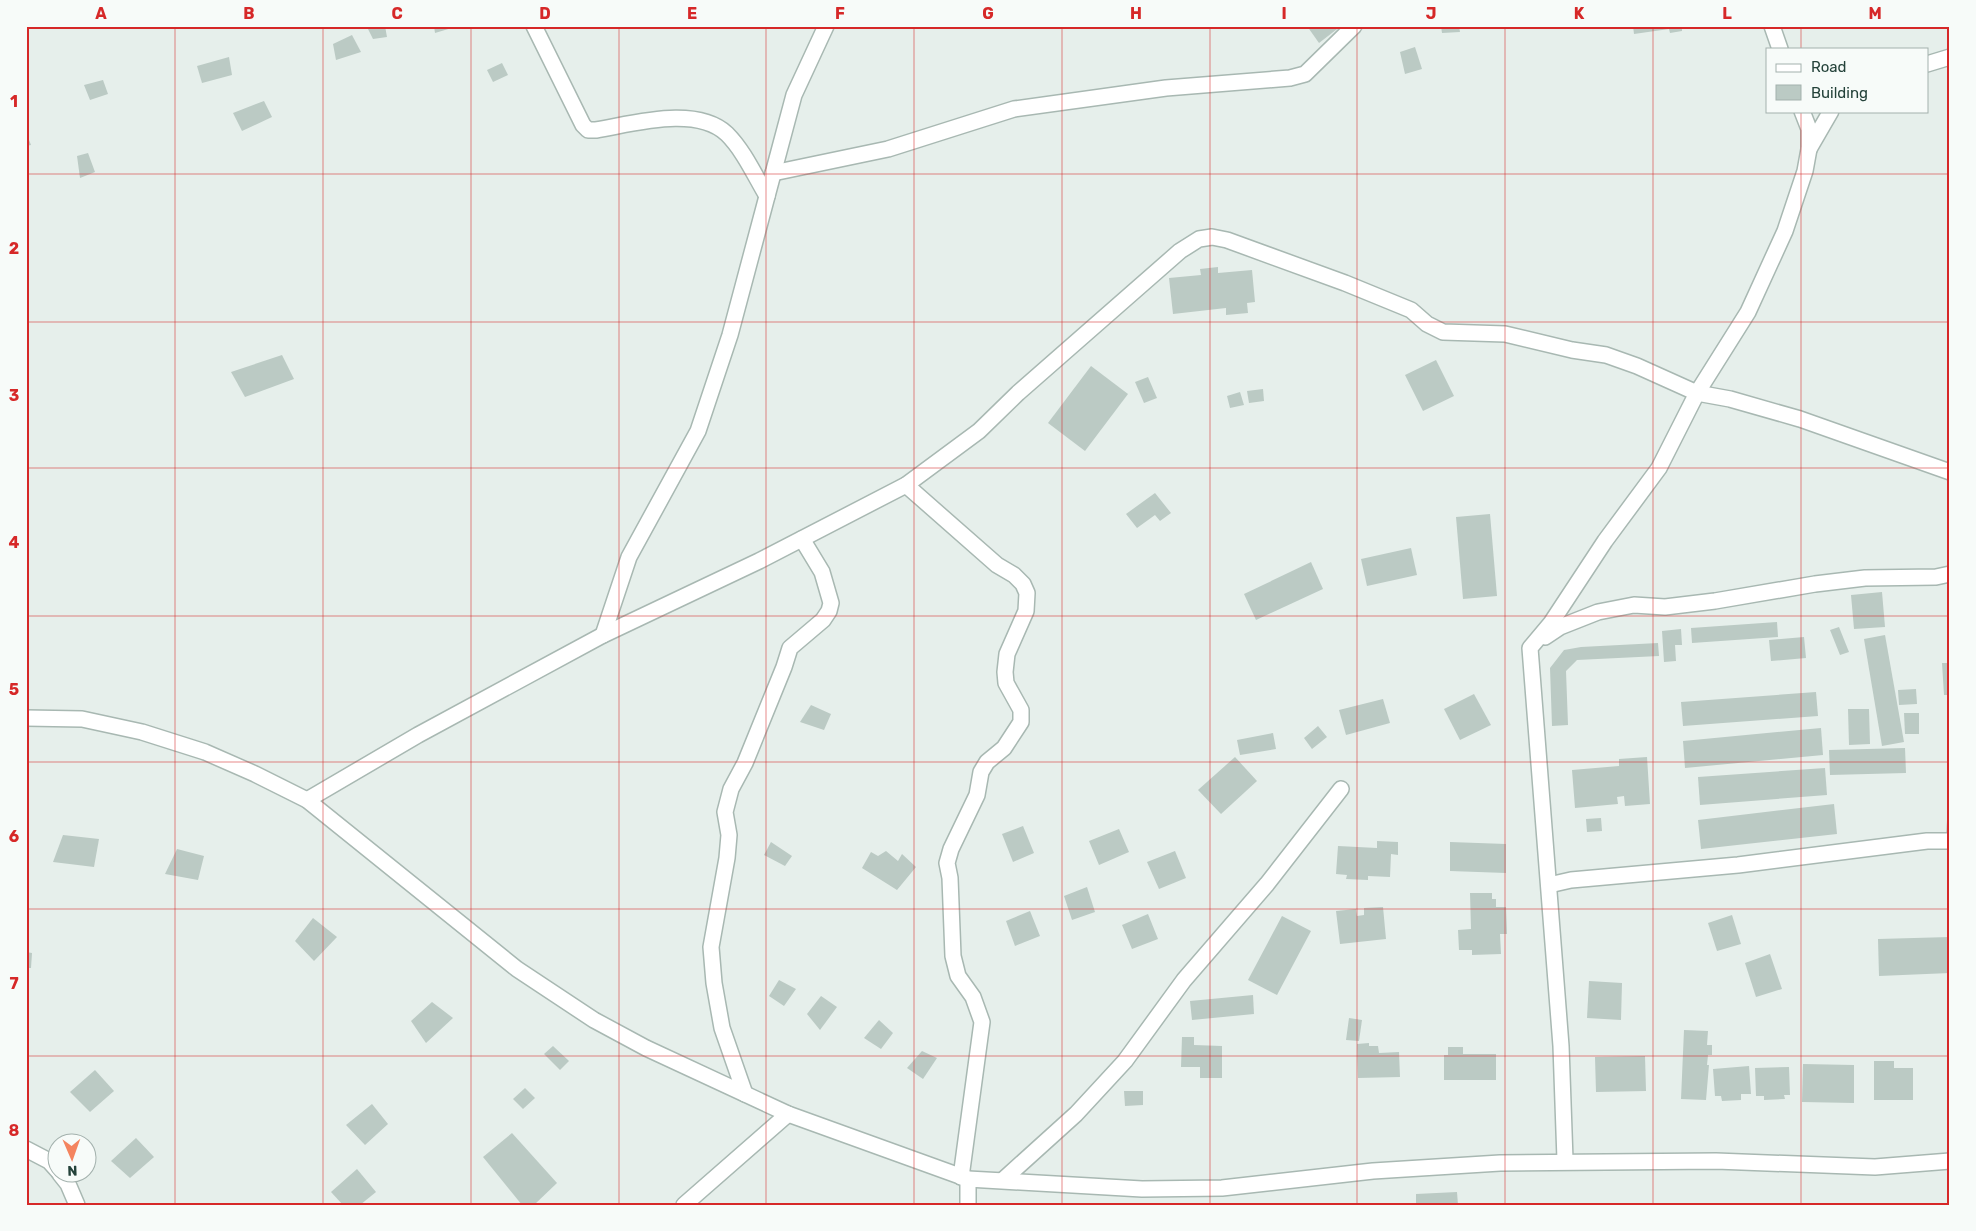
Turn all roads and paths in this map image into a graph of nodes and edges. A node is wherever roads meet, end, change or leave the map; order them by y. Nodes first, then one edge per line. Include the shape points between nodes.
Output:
1 (534, 26) edge
2 (826, 26) edge
3 (1354, 26) edge
4 (1772, 26) edge
5 (1780, 48) edge
6 (1950, 57) edge
7 (1928, 64) edge
8 (1802, 112) edge
9 (1830, 112) edge
10 (1809, 149) junction
11 (773, 173) junction
12 (767, 196) junction
13 (1697, 393) junction
14 (1950, 472) edge
15 (906, 484) junction
16 (802, 539) junction
17 (1950, 574) edge
18 (603, 635) junction
19 (1530, 648) junction
20 (26, 718) edge
21 (1341, 789) dead end
22 (307, 800) junction
23 (1950, 841) edge
24 (1549, 885) junction
25 (745, 1094) junction
26 (788, 1114) junction
27 (26, 1149) edge
28 (48, 1160) edge
29 (1565, 1160) junction
30 (1950, 1161) edge
31 (965, 1178) junction
32 (1003, 1180) junction
33 (68, 1184) edge
34 (76, 1205) edge
35 (684, 1205) edge
36 (968, 1205) edge

1 - 12 street via 588,130 673,118 712,124 727,134
2 - 11 street via 794,95
3 - 11 street via 1305,74 1290,78 1166,88 1014,109 888,149
4 - 5 street
6 - 7 street
8 - 10 street via 1809,129
9 - 10 street
10 - 13 street via 1785,232 1748,312
11 - 12 street
12 - 18 street via 730,335 698,431 629,558
13 - 14 street via 1800,419
13 - 15 street via 1606,355 1506,334 1443,332 1427,324 1412,310 1212,237 1199,239 1144,283 979,431
13 - 19 street via 1659,468 1551,624
15 - 16 street
15 - 31 street via 997,565 1014,575 1027,593 1026,610 1007,654 1005,672 1006,683 1021,710 1021,722 1004,748 987,762 981,772 978,795 951,848 947,863 953,956 958,976 973,997 982,1022
16 - 18 street
16 - 25 street via 822,572 831,603 829,612 790,648 731,789 725,812 729,835 727,858 711,947 722,1028
17 - 19 street via 1865,578 1664,607 1634,605 1598,612 1560,627
18 - 22 street via 418,735
19 - 24 street
20 - 22 street via 82,719 142,732 205,752
21 - 32 street via 1267,884 1184,980 1125,1061 1076,1114
22 - 25 street via 517,969 602,1025
23 - 24 street via 1571,880
24 - 29 street via 1561,1046
25 - 26 street
26 - 31 street
26 - 35 street
27 - 28 street
29 - 30 street via 1875,1166
29 - 32 street via 1373,1171 1222,1188 1142,1189
31 - 32 street
31 - 36 street
33 - 34 street

